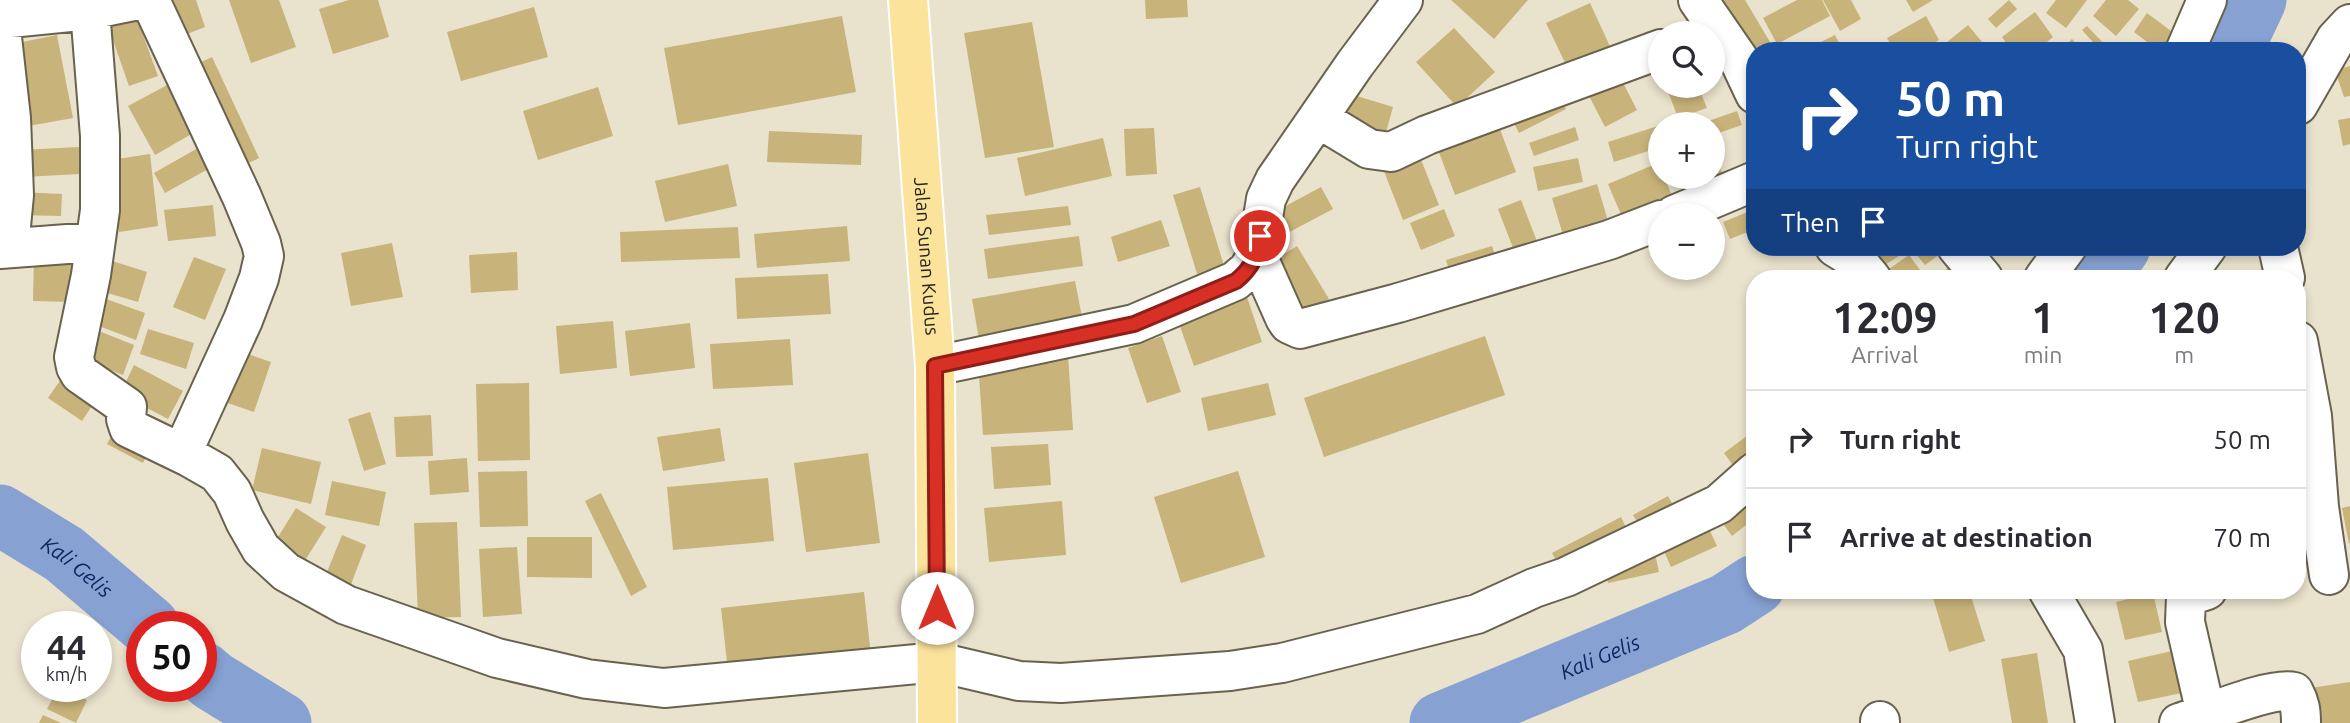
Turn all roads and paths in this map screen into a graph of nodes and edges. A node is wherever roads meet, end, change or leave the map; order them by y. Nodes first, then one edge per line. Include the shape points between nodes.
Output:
1 (139, 0) edge
2 (150, 0) edge
3 (908, 0) edge
4 (1403, 0) edge
5 (2207, 0) edge
6 (90, 10) junction
7 (0, 19) edge
8 (1706, 20) edge
9 (2350, 24) edge
10 (2189, 42) edge
11 (1648, 54) edge
12 (1746, 75) edge
13 (2306, 92) edge
14 (1318, 118) junction
15 (1746, 185) edge
16 (1703, 203) edge
17 (1648, 225) edge
18 (94, 242) junction
19 (4, 248) edge
20 (1257, 255) junction
21 (1850, 256) edge
22 (1965, 256) edge
23 (1864, 270) edge
24 (1976, 270) edge
25 (935, 366) junction
26 (2306, 384) edge
27 (181, 453) junction
28 (1746, 480) edge
29 (2326, 576) edge
30 (2053, 599) edge
31 (2186, 599) edge
32 (937, 669) junction
33 (2192, 718) edge
34 (937, 723) edge
35 (2095, 723) edge
36 (2301, 723) edge

1 - 6 street
2 - 27 street via 242,197 264,256 243,320
3 - 25 main road, Jalan Sunan Kudus
4 - 14 street
5 - 10 street
6 - 7 street
6 - 18 street via 100,136 100,210
7 - 19 street via 14,195
8 - 12 street via 1738,58
9 - 13 street via 2336,39
11 - 14 street via 1391,152 1369,149
14 - 20 street via 1266,199
15 - 16 street
17 - 20 street via 1300,329 1289,324
18 - 19 street
18 - 27 street via 76,366 91,383 127,407 129,428
20 - 25 street via 1236,281 1134,324
21 - 23 street
22 - 24 street
25 - 32 main road, Jalan Sunan Kudus
26 - 29 street
27 - 32 street via 217,473 233,492 261,549 286,572 346,605 497,658 587,679 664,688
28 - 32 street via 1719,504 1477,614 1282,663 1099,682 1020,681
30 - 35 street via 2082,650
31 - 33 street
32 - 34 main road, Jalan Sunan Kudus
33 - 36 street via 2288,690 2298,699

